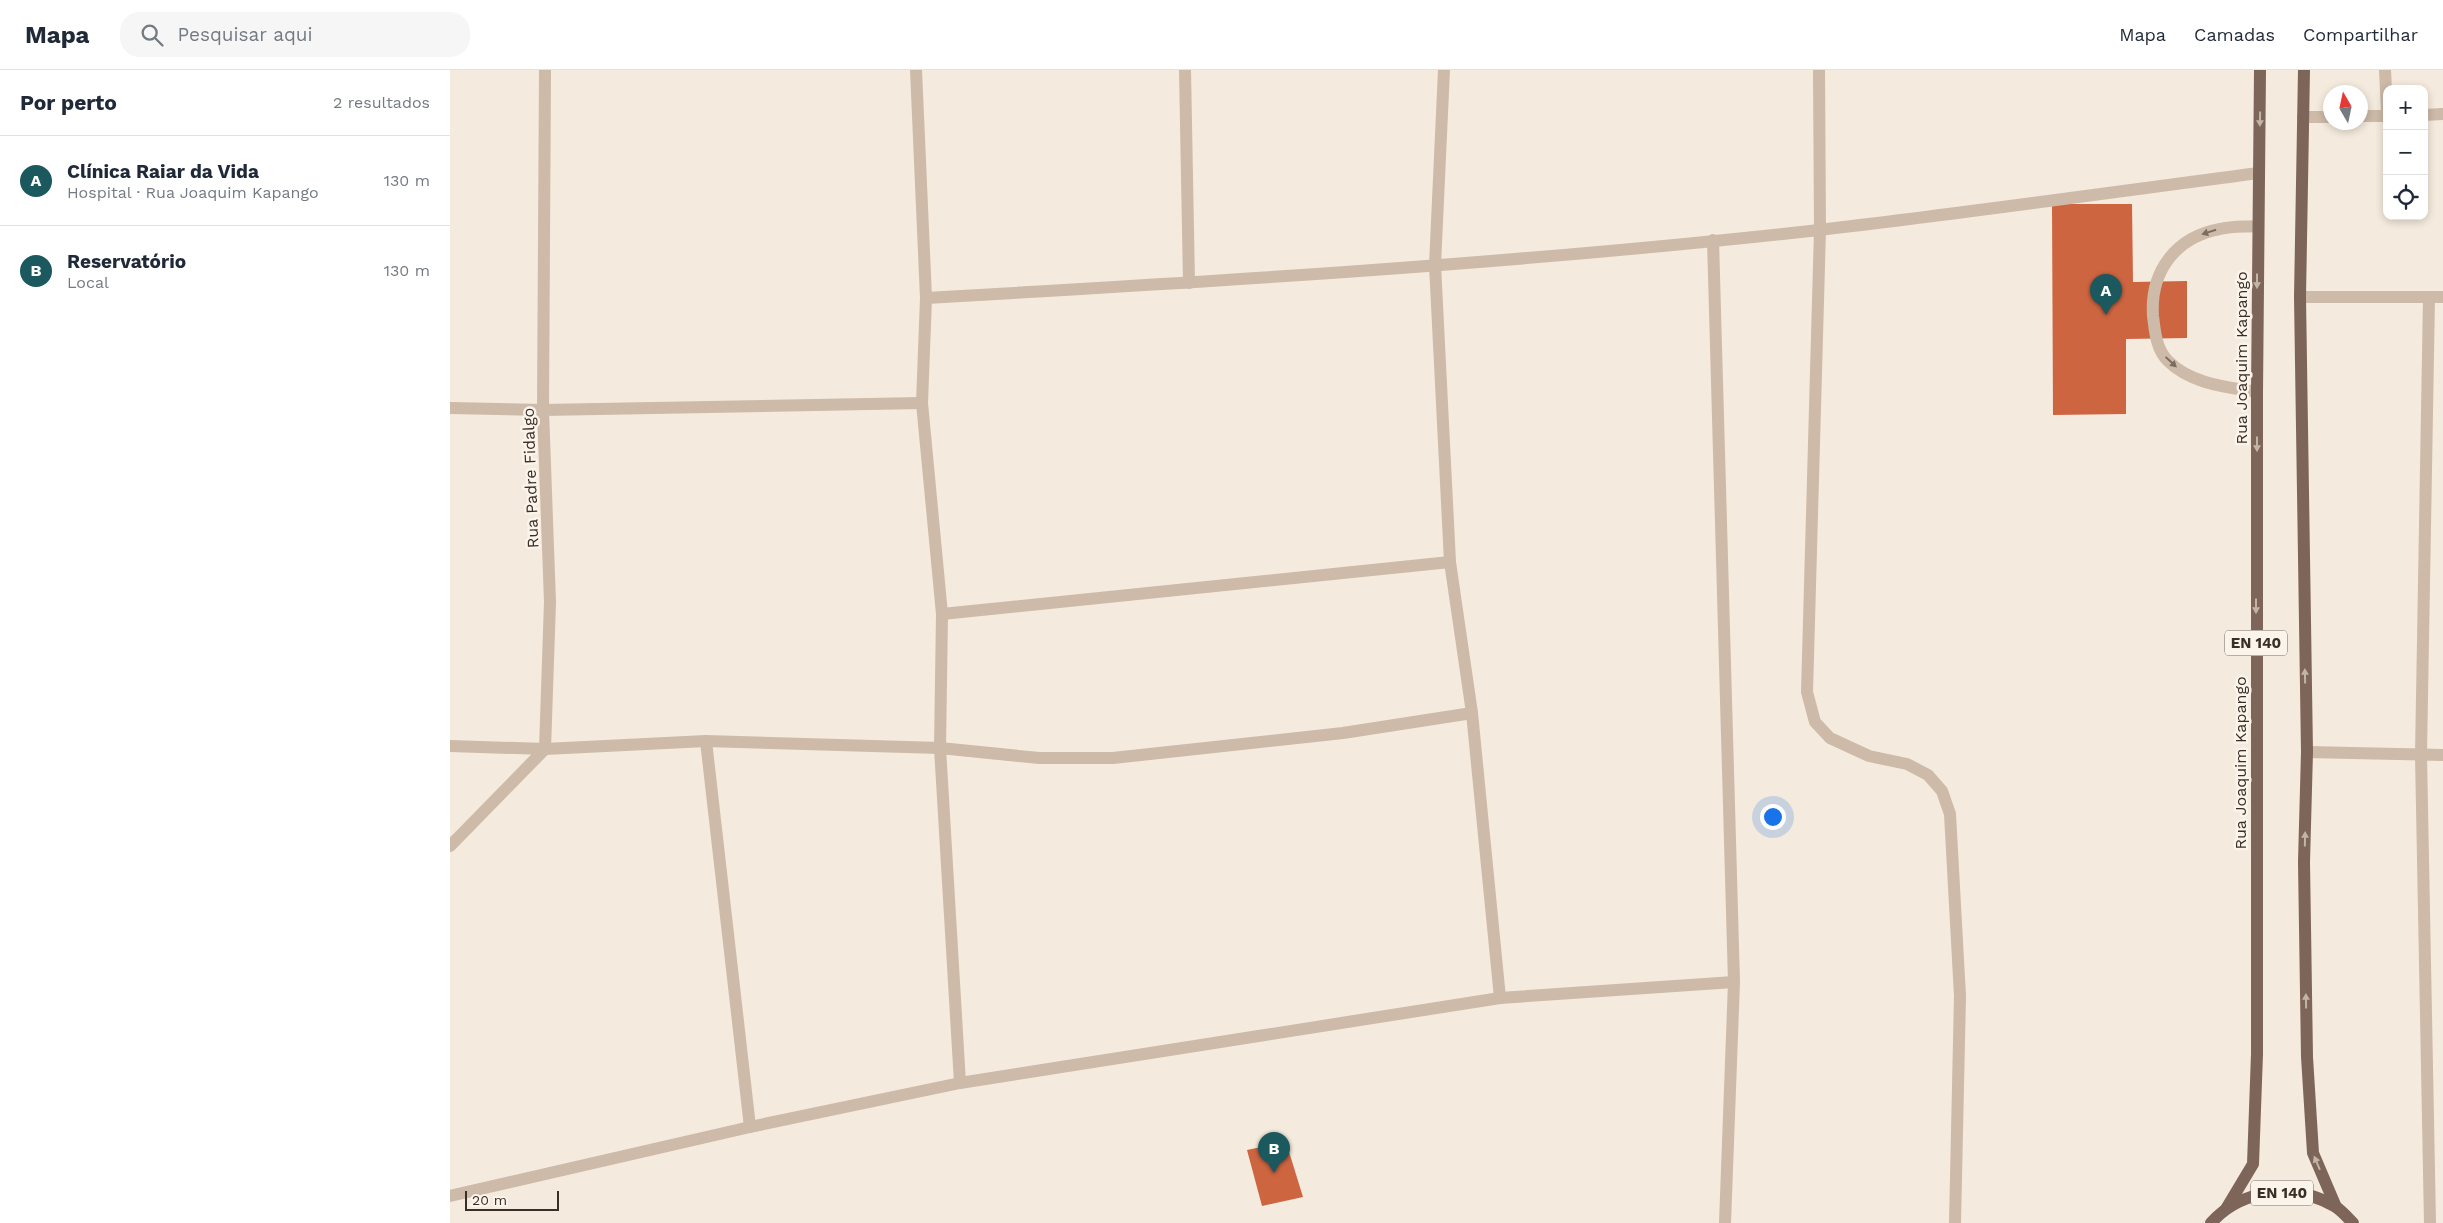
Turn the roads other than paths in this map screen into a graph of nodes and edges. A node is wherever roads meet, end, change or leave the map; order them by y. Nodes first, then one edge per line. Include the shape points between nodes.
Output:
1 (545, 70) edge
2 (916, 70) edge
3 (1185, 70) edge
4 (1444, 70) edge
5 (1819, 70) edge
6 (2260, 70) edge
7 (2304, 70) edge
8 (2385, 70) edge
9 (2386, 85) edge
10 (2383, 114) edge
11 (2443, 114) edge
12 (2368, 115) edge
13 (2428, 115) edge
14 (2303, 117) junction
15 (2323, 117) edge
16 (2259, 173) junction
17 (2258, 226) junction
18 (1820, 230) junction
19 (1713, 240) junction
20 (1435, 265) junction
21 (1189, 283) junction
22 (2300, 297) junction
23 (2428, 297) junction
24 (2443, 297) edge
25 (926, 298) junction
26 (2257, 392) junction
27 (922, 403) junction
28 (450, 408) edge
29 (543, 410) junction
30 (1450, 562) junction
31 (942, 614) junction
32 (1472, 713) junction
33 (706, 741) junction
34 (450, 746) edge
35 (545, 748) junction
36 (940, 748) junction
37 (2306, 752) junction
38 (2421, 754) junction
39 (2443, 755) edge
40 (450, 846) edge
41 (1734, 982) junction
42 (1500, 998) junction
43 (960, 1083) junction
44 (750, 1128) junction
45 (450, 1196) edge
46 (2336, 1207) junction
47 (2226, 1209) junction
48 (1725, 1223) edge
49 (1955, 1223) edge
50 (2211, 1223) edge
51 (2353, 1223) edge
52 (2430, 1223) edge

1 - 29 street, Rua Padre Fidalgo
2 - 25 street
3 - 21 street
4 - 20 street
5 - 18 street
6 -> 16 main road, Rua Joaquim Kapango / EN 140
7 - 14 main road, EN 140
8 - 9 street
10 - 12 street
11 - 13 street
14 - 15 street
14 - 22 main road, EN 140
16 - 17 main road, Rua Joaquim Kapango / EN 140
16 - 18 street
17 -> 26 main road, Rua Joaquim Kapango / EN 140
17 -> 26 street via 2220,228 2178,247 2161,268 2153,310 2156,340 2169,362 2213,385
18 - 19 street
18 - 49 street via 1807,692 1815,722 1830,738 1868,756 1907,764 1928,775 1942,791 1950,814 1960,996
19 - 20 street
19 - 41 street
20 - 21 street
20 - 30 street
21 - 25 street
22 - 23 street
37 -> 22 main road, EN 140
23 - 24 street
23 - 38 street
25 - 27 street
26 -> 47 main road, Rua Joaquim Kapango / EN 140 via 2257,1054 2253,1164
27 - 29 street
27 - 31 street
28 - 29 street
29 - 35 street, Rua Padre Fidalgo via 550,602
30 - 31 street
30 - 32 street
31 - 36 street
32 - 36 street via 1343,733 1113,758 1039,758
32 - 42 street
33 - 35 street
33 - 36 street
33 - 44 street
34 - 35 street
35 - 40 street
36 - 43 street
37 - 38 street
46 -> 37 main road, EN 140 via 2313,1153 2307,1066
38 - 39 street
38 - 52 street
41 - 42 street
41 - 48 street
42 - 43 street
43 - 44 street
44 - 45 street
46 - 47 main road, EN 140 via 2300,1192 2262,1193
46 - 51 main road, EN 140
47 - 50 main road, EN 140

